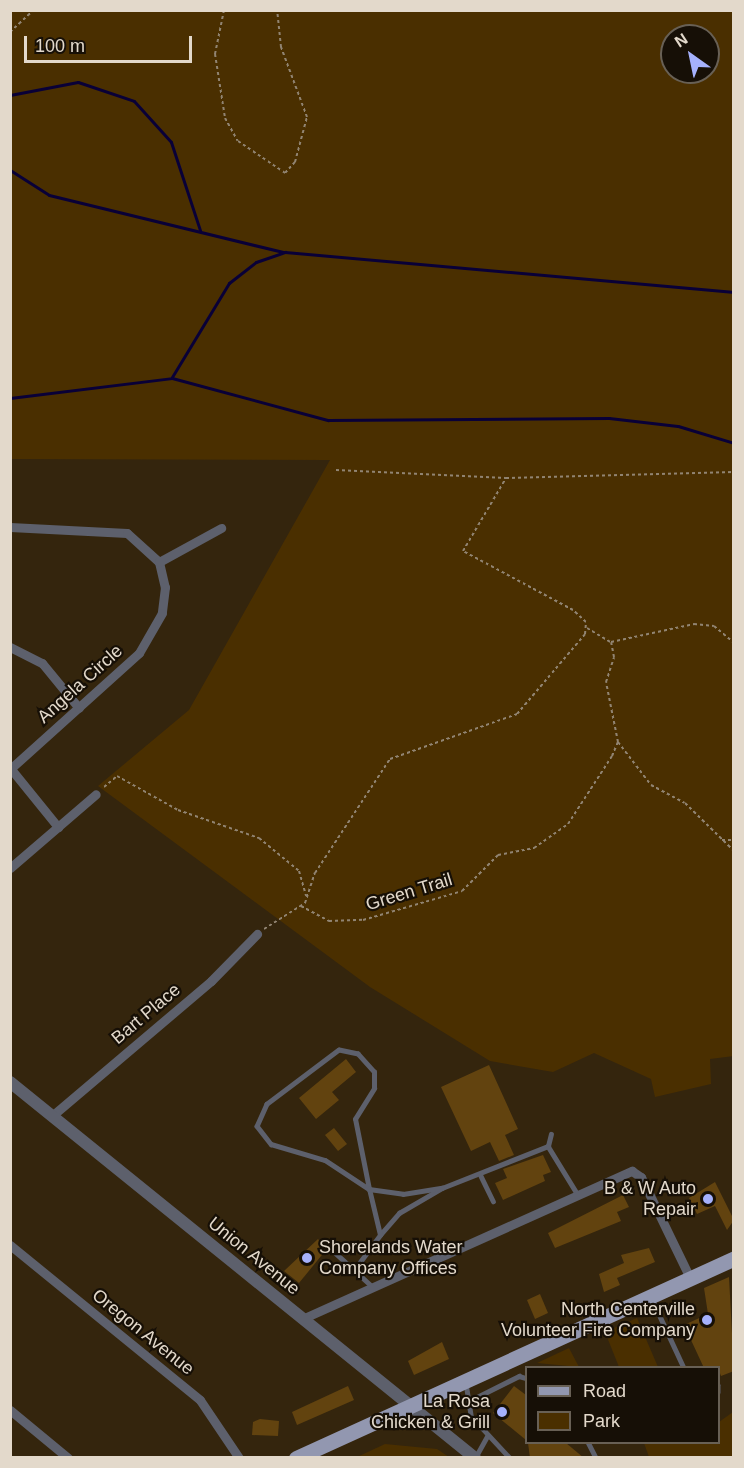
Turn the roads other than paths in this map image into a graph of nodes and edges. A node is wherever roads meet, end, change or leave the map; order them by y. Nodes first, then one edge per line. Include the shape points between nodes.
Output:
1 (10, 527) edge
2 (221, 528) dead end
3 (159, 561) junction
4 (10, 647) edge
5 (79, 708) junction
6 (11, 769) edge
7 (96, 794) road end
8 (58, 827) junction
9 (10, 868) edge
10 (257, 934) road end
11 (10, 1082) edge
12 (53, 1115) junction
13 (551, 1134) dead end
14 (548, 1146) junction
15 (481, 1176) junction
16 (442, 1188) junction
17 (369, 1189) junction
18 (578, 1195) junction
19 (493, 1200) dead end
20 (380, 1235) junction
21 (10, 1245) edge
22 (330, 1248) dead end
23 (734, 1258) edge
24 (354, 1270) junction
25 (690, 1278) junction
26 (374, 1288) junction
27 (651, 1297) junction
28 (302, 1319) junction
29 (683, 1366) edge
30 (525, 1378) edge
31 (466, 1382) junction
32 (469, 1401) junction
33 (411, 1407) junction
34 (10, 1410) edge
35 (488, 1435) junction
36 (589, 1444) edge
37 (68, 1458) edge
38 (239, 1458) edge
39 (296, 1458) edge
40 (475, 1458) edge
41 (510, 1458) edge
42 (596, 1458) edge

1 - 3 street via 108,528 135,537
2 - 3 street
3 - 5 street, Angela Circle via 165,587 159,618 126,668
4 - 5 street via 42,663
5 - 6 street, Angela Circle
6 - 8 street
7 - 8 street
8 - 9 street
10 - 12 street, Bart Place via 211,981
11 - 12 street, Union Avenue
12 - 28 street, Union Avenue
13 - 14 lane
14 - 15 lane
14 - 18 lane
15 - 16 lane
15 - 19 lane
16 - 17 lane via 403,1194
16 - 20 lane via 399,1213
17 - 17 lane via 355,1119 376,1076 358,1054 339,1050 267,1104 257,1126 271,1144 325,1160
17 - 20 lane
18 - 25 street via 628,1172 641,1177
18 - 26 street
20 - 24 lane
21 - 38 street, Oregon Avenue via 200,1401
22 - 24 lane
23 - 25 main road
24 - 26 lane
25 - 27 main road
26 - 28 street
27 - 29 lane
27 - 31 main road
28 - 33 street, Union Avenue
30 - 32 lane via 519,1376
31 - 32 lane
31 - 33 main road
32 - 35 lane via 471,1416
33 - 39 main road
33 - 40 street, Union Avenue
34 - 37 street
35 - 40 lane
35 - 41 lane
36 - 42 lane

